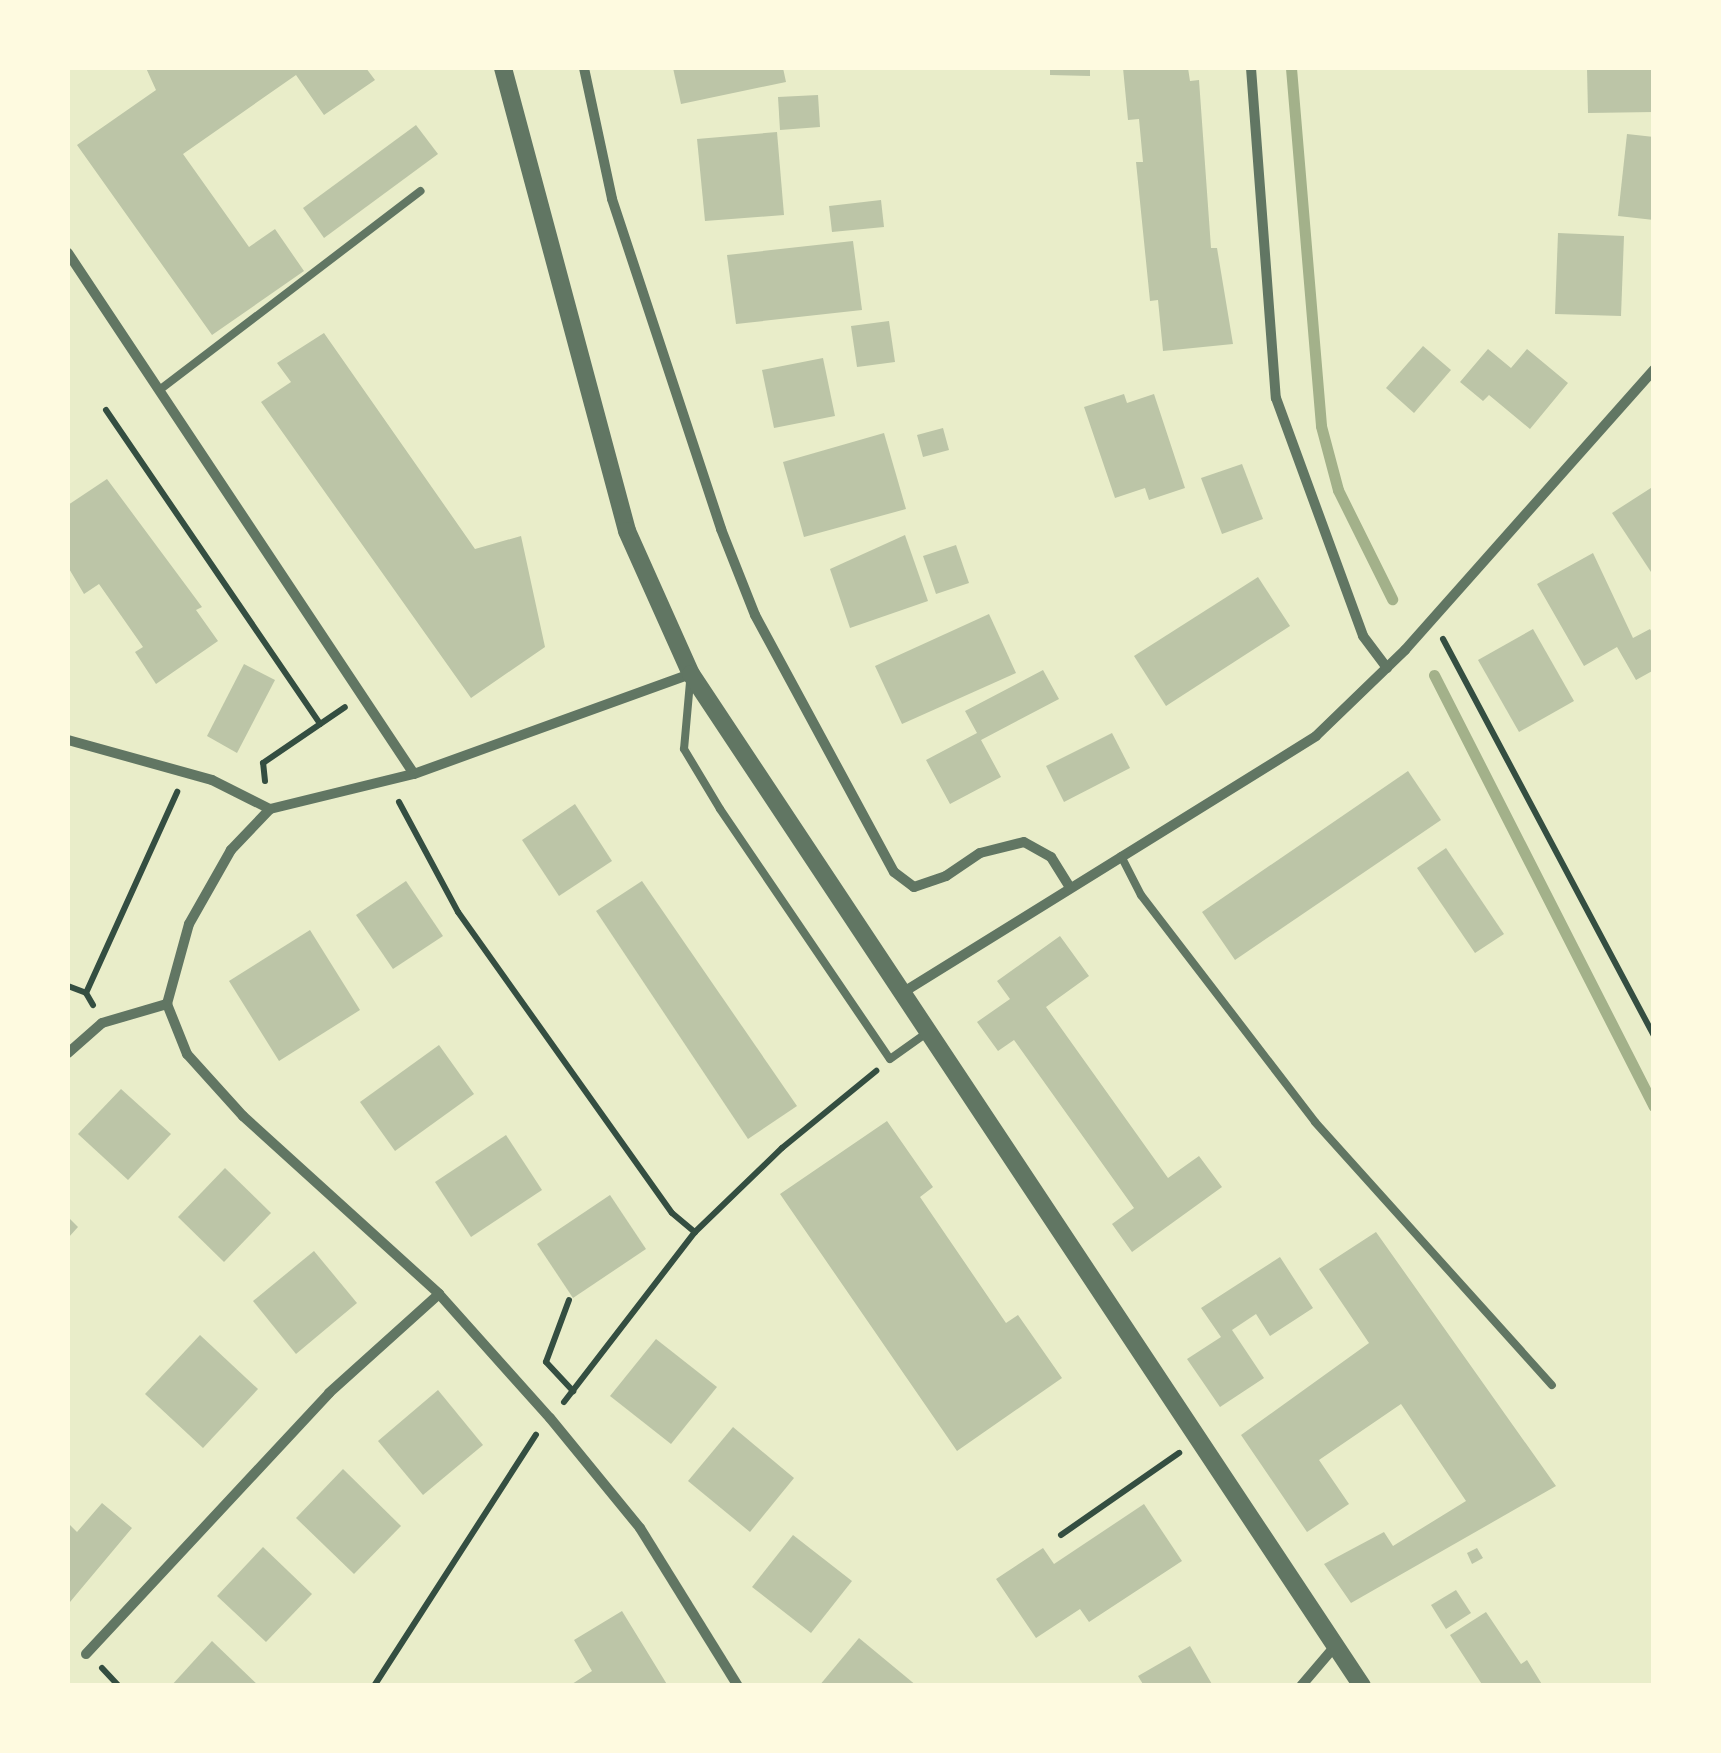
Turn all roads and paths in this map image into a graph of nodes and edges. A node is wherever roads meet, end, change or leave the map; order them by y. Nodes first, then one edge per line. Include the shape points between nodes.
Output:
1 (503, 68) edge
2 (584, 68) edge
3 (1251, 68) edge
4 (420, 191) dead end
5 (68, 254) edge
6 (1654, 370) edge
7 (162, 388) junction
8 (106, 410) dead end
9 (1428, 624) junction
10 (1386, 668) junction
11 (691, 674) junction
12 (362, 694) junction
13 (320, 724) junction
14 (68, 740) edge
15 (185, 772) junction
16 (414, 774) junction
17 (390, 781) junction
18 (270, 810) junction
19 (1121, 856) junction
20 (1070, 887) junction
21 (86, 993) dead end
22 (902, 994) junction
23 (167, 1004) junction
24 (928, 1032) junction
25 (1654, 1034) edge
26 (68, 1053) edge
27 (890, 1059) junction
28 (695, 1232) junction
29 (439, 1294) junction
30 (569, 1300) dead end
31 (1552, 1385) dead end
32 (573, 1392) junction
33 (550, 1418) junction
34 (1198, 1440) junction
35 (1061, 1535) dead end
36 (1335, 1646) junction
37 (86, 1654) dead end
38 (374, 1686) edge
39 (738, 1686) edge
40 (1300, 1686) edge
41 (1362, 1686) edge

1 - 11 street via 627,531
2 - 20 street via 612,199 755,615 894,872 914,886 980,854 1024,842 1051,857
3 - 10 street via 1276,398 1363,636
4 - 7 lane
5 - 7 street
6 - 9 street
7 - 12 street
8 - 13 path
9 - 10 street
9 - 25 path via 1444,640
10 - 19 street via 1316,736
11 - 16 street
11 - 22 street
11 - 27 lane via 684,749
12 - 13 path
12 - 16 street
13 - 18 path via 263,763
14 - 15 street
15 - 18 street
15 - 21 path
16 - 17 street
17 - 18 street
17 - 28 path via 458,912 672,1212
18 - 23 street via 232,850 189,924
19 - 20 street
19 - 31 lane via 1141,895 1314,1122
20 - 22 street
22 - 24 street
23 - 26 street via 102,1023
23 - 29 street via 187,1054 243,1116
24 - 27 lane
24 - 34 street
27 - 28 path via 782,1148
28 - 32 path
29 - 33 street
29 - 37 street via 330,1393
30 - 32 path via 546,1362
32 - 33 path
33 - 38 path
33 - 39 street via 640,1528
34 - 35 path
34 - 36 street
36 - 40 street
36 - 41 street

